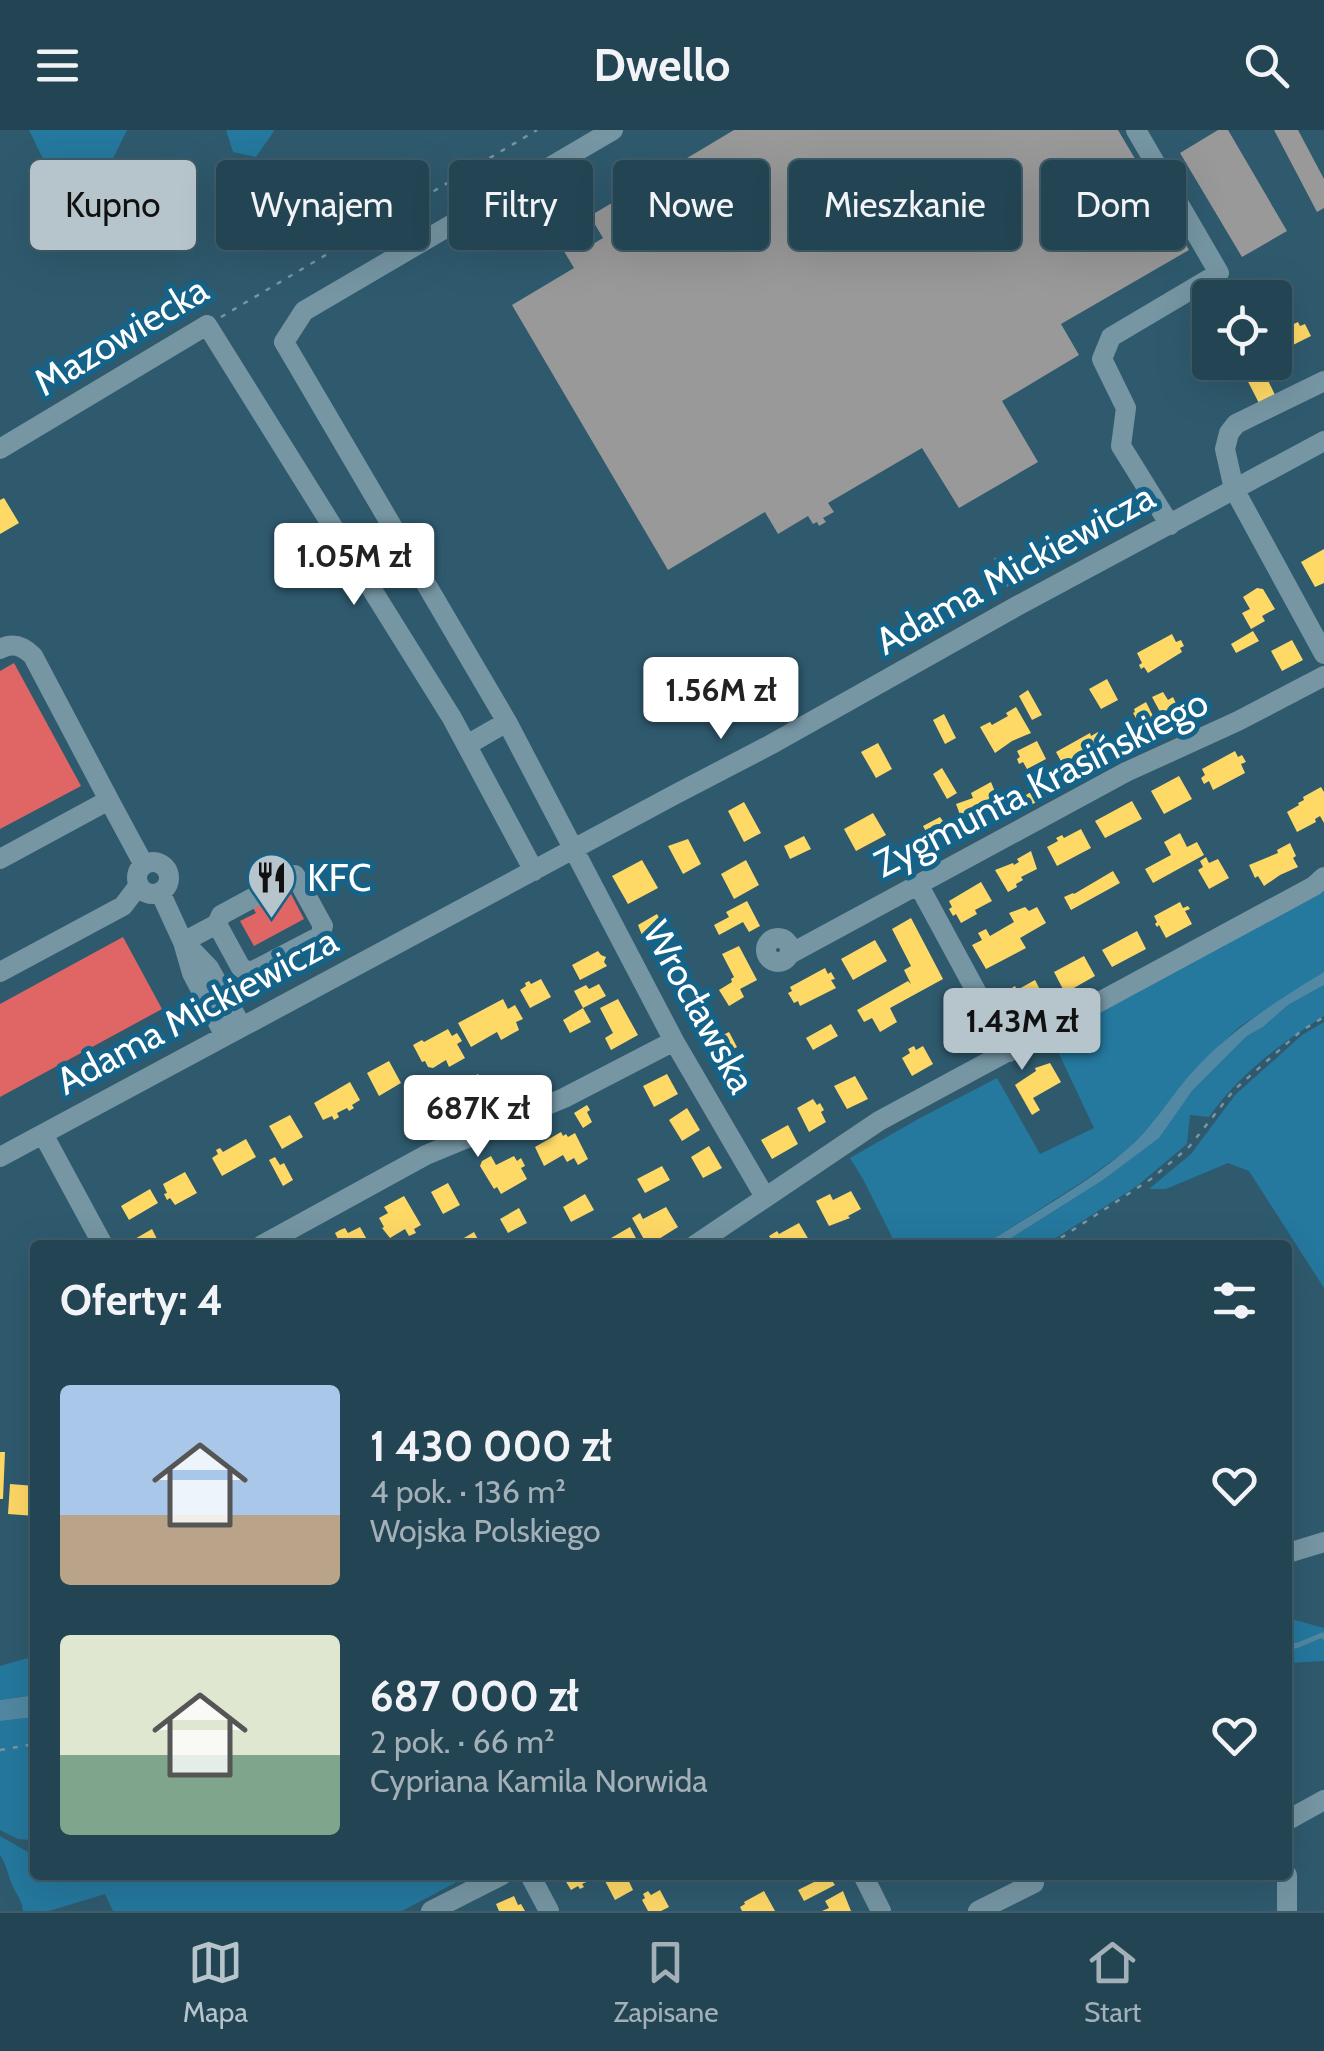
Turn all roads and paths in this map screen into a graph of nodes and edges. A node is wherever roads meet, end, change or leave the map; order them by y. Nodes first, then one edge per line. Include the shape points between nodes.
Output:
1 (537, 130) edge
2 (613, 130) edge
3 (1136, 130) edge
4 (207, 325) junction
5 (1324, 381) edge
6 (1324, 440) edge
7 (0, 449) edge
8 (1234, 489) junction
9 (1170, 525) junction
10 (995, 558) dead end
11 (1012, 596) dead end
12 (0, 650) edge
13 (1324, 654) edge
14 (1324, 676) edge
15 (507, 722) junction
16 (467, 745) junction
17 (109, 800) junction
18 (574, 848) junction
19 (0, 859) edge
20 (534, 871) junction
21 (141, 875) junction
22 (1324, 877) edge
23 (918, 884) junction
24 (160, 892) junction
25 (217, 924) junction
26 (183, 942) junction
27 (790, 954) dead end
28 (0, 972) edge
29 (1324, 1017) edge
30 (234, 1032) junction
31 (674, 1040) junction
32 (1009, 1052) junction
33 (42, 1134) junction
34 (0, 1157) edge
35 (764, 1197) junction
36 (100, 1240) edge
37 (271, 1240) edge
38 (702, 1240) edge
39 (1058, 1240) edge
40 (1324, 1542) edge
41 (1292, 1552) edge
42 (30, 1745) edge
43 (0, 1750) edge
44 (1324, 1800) edge
45 (1292, 1818) edge
46 (492, 1880) edge
47 (533, 1880) edge
48 (866, 1880) edge
49 (1287, 1880) edge
50 (1034, 1884) dead end
51 (431, 1911) edge
52 (549, 1911) edge
53 (882, 1911) edge
54 (978, 1911) edge
55 (1287, 1911) edge

1 - 4 path, Mazowiecka
2 - 15 street, Wrocławska via 304,311 284,342
3 - 9 street via 1219,273 1111,337 1102,358 1126,408 1122,446
4 - 7 street, Mazowiecka
4 - 16 street
5 - 8 street via 1236,424 1226,449
6 - 8 street, Adama Mickiewicza
8 - 9 street, Adama Mickiewicza
8 - 13 street
9 - 18 street, Adama Mickiewicza
10 - 11 path
12 - 17 street via 16,645 33,656
14 - 23 street, Zygmunta Krasińskiego
15 - 16 street
15 - 18 street, Wrocławska
16 - 20 street
17 - 19 street
17 - 21 street
18 - 20 street, Adama Mickiewicza
18 - 31 street, Wrocławska
20 - 30 street, Adama Mickiewicza
21 - 24 street via 150,894
21 - 24 street via 159,863 169,880
21 - 28 street via 123,906
22 - 32 street
23 - 27 street, Zygmunta Krasińskiego
23 - 32 street
24 - 26 street
25 - 25 street via 241,968 251,972 320,936 323,926 295,875
25 - 26 street
26 - 30 street via 209,968
29 - 39 path via 1234,1090 1177,1158
30 - 33 street, Adama Mickiewicza
31 - 35 street, Wrocławska
31 - 37 street via 564,1098 426,1155
32 - 35 street via 879,1120
33 - 34 street, Adama Mickiewicza
33 - 36 street
35 - 38 street
40 - 41 street
42 - 43 path
44 - 45 street
46 - 51 street
47 - 52 street
48 - 53 street
49 - 55 street
50 - 54 street

